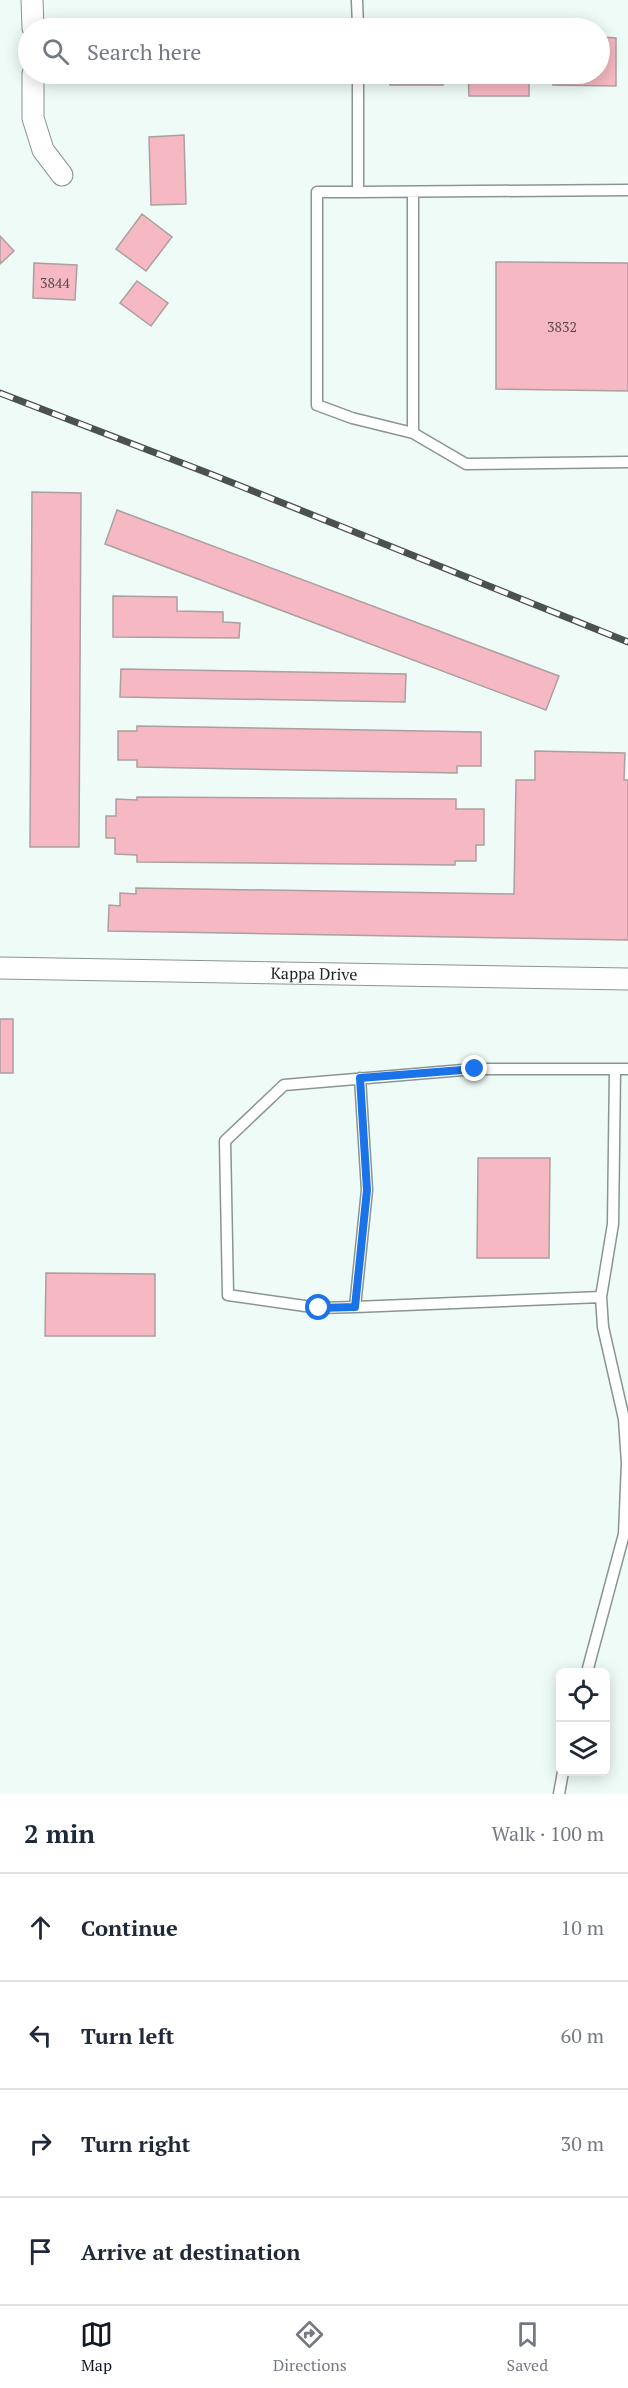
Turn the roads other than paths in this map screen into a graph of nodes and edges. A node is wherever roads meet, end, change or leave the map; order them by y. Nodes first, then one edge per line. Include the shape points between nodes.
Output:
1 (32, 0) edge
2 (357, 0) edge
3 (33, 18) edge
4 (357, 18) edge
5 (33, 84) edge
6 (358, 84) edge
7 (62, 175) dead end
8 (628, 190) edge
9 (358, 192) junction
10 (412, 193) junction
11 (412, 434) junction
12 (628, 462) edge
13 (0, 968) edge
14 (628, 980) edge
15 (615, 1069) junction
16 (628, 1069) edge
17 (360, 1078) junction
18 (602, 1297) junction
19 (355, 1307) junction
20 (588, 1668) edge
21 (562, 1776) edge
22 (559, 1794) edge

1 - 3 street
2 - 4 lane
5 - 7 street via 33,118 43,150
6 - 9 lane
8 - 10 lane
9 - 10 lane
9 - 11 lane via 317,192 317,405
10 - 11 lane
11 - 12 lane via 466,464
13 - 14 street, Kappa Drive
15 - 16 lane
15 - 17 lane via 475,1069
15 - 18 lane via 613,1224
17 - 19 lane via 367,1190
17 - 19 lane via 284,1085 225,1141 228,1295 319,1308
18 - 19 lane
18 - 20 lane via 603,1327 624,1419 627,1463 624,1534
21 - 22 lane

